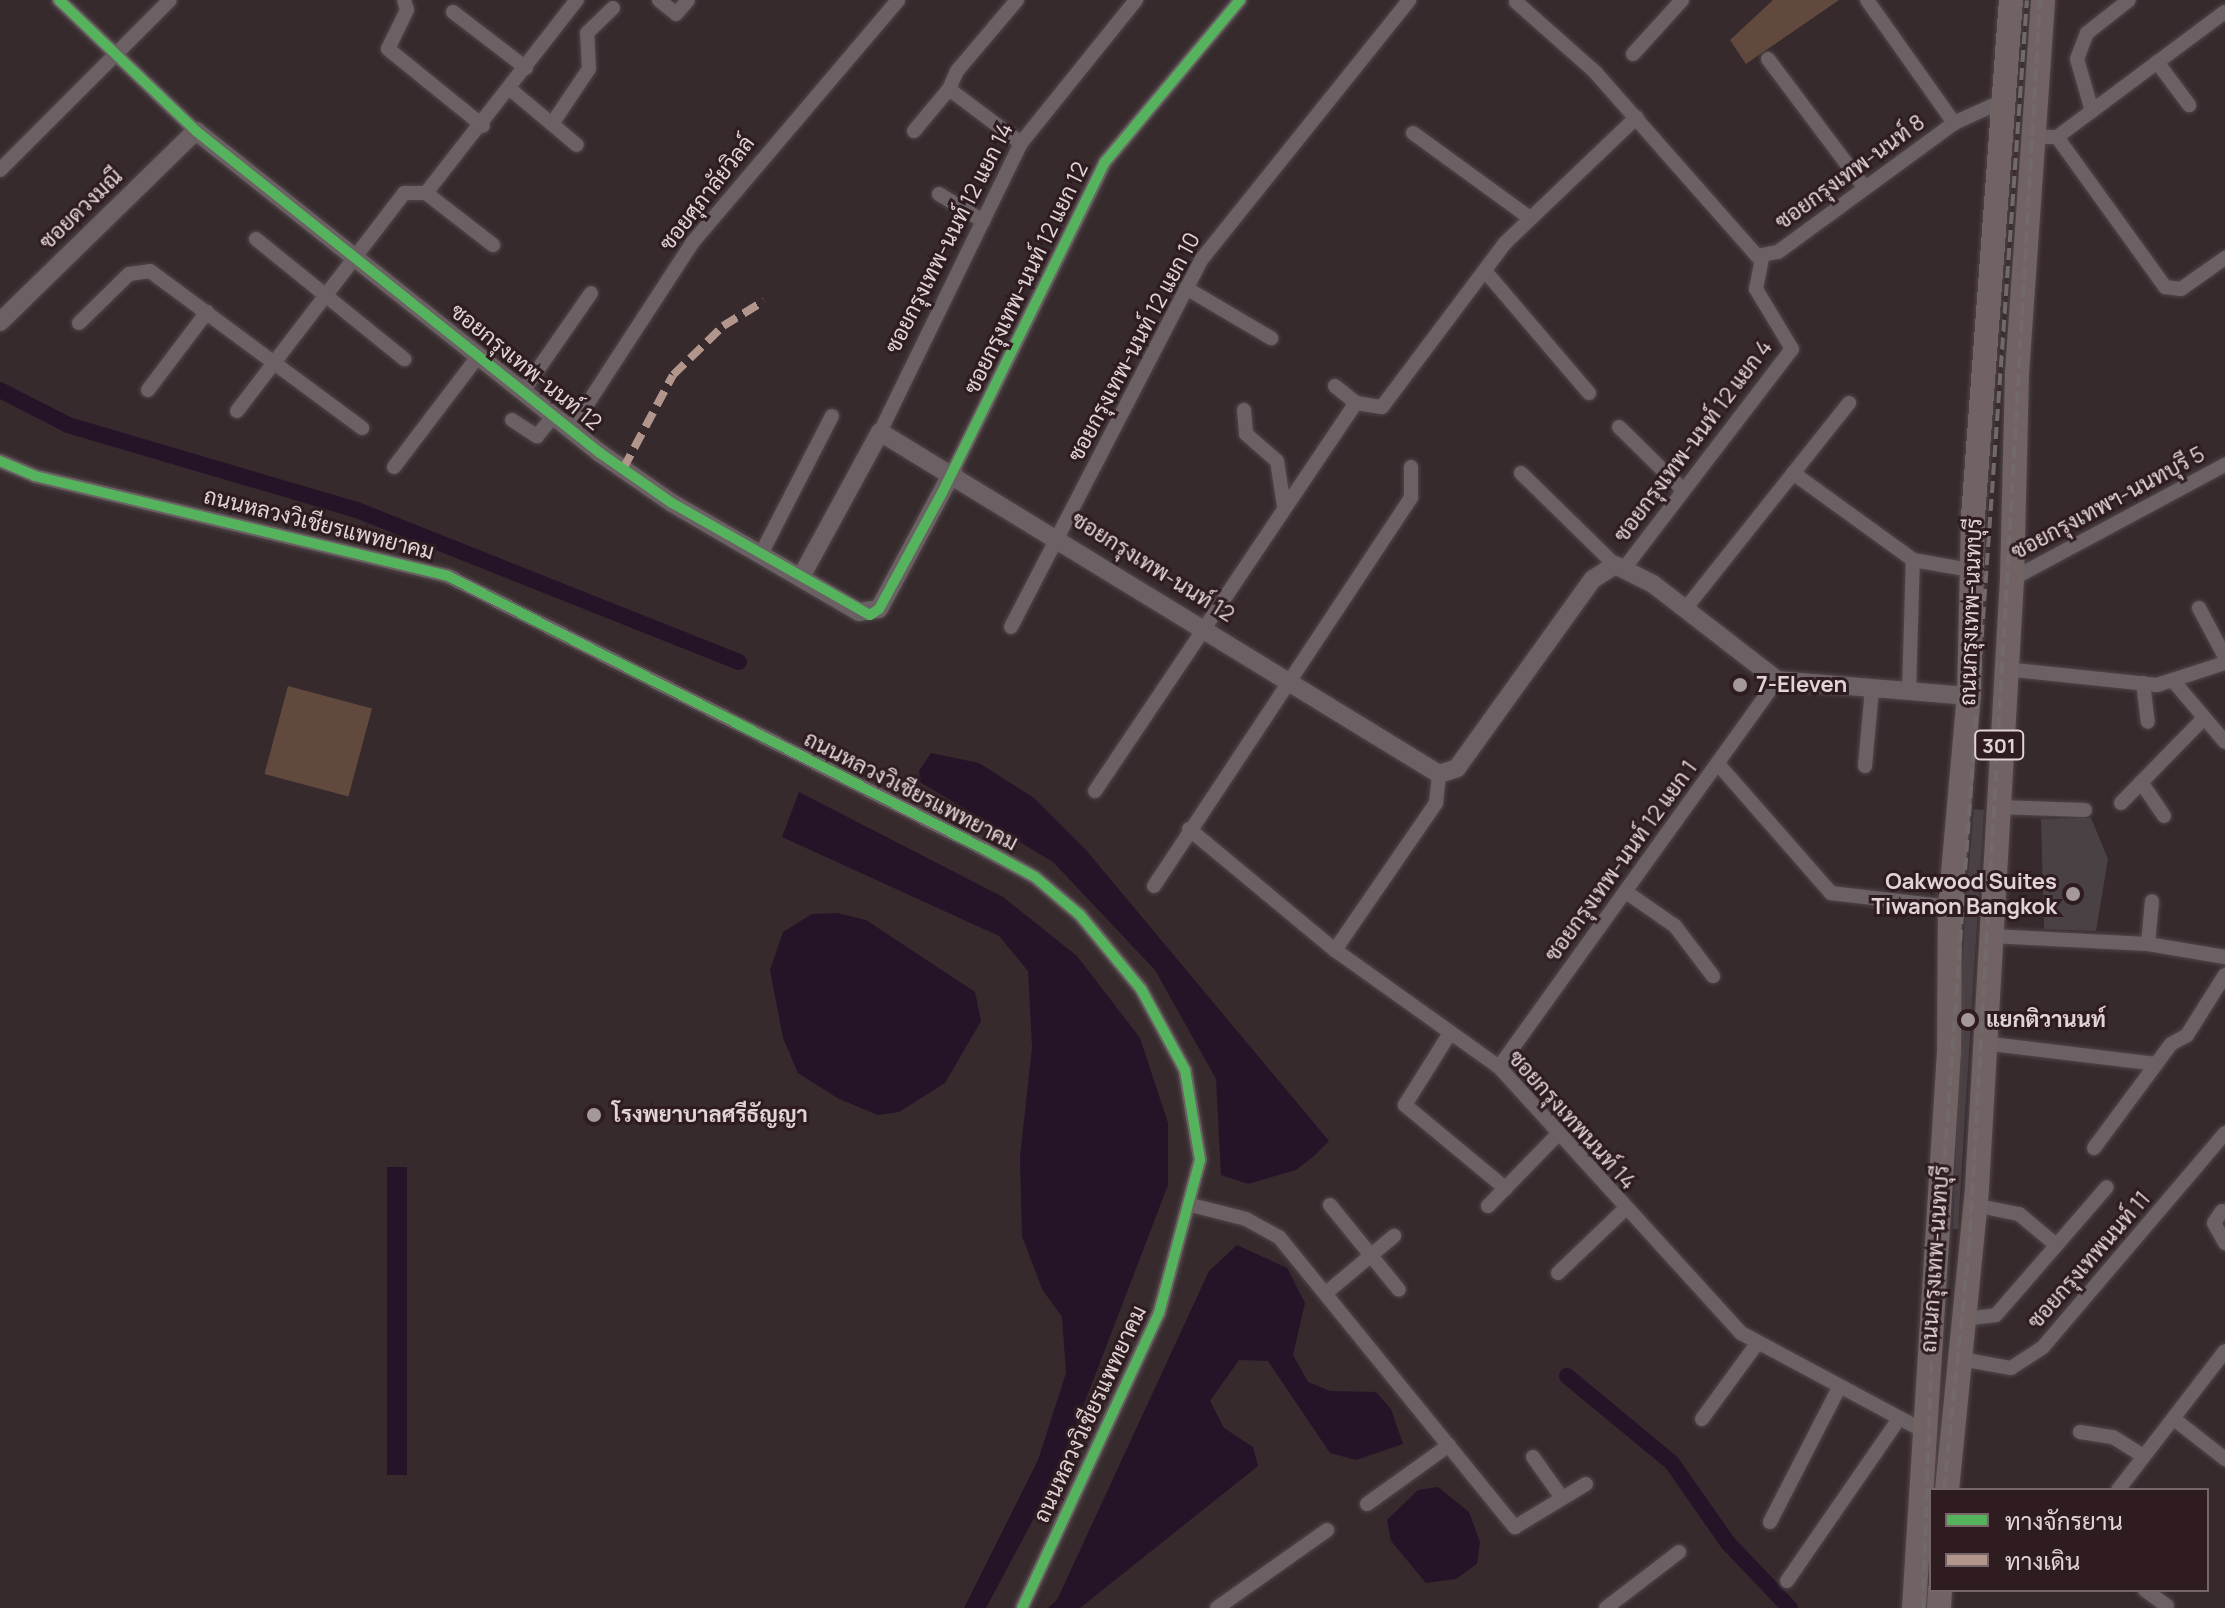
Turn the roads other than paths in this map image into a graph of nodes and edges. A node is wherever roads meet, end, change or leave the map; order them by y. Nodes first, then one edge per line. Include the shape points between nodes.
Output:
1 (59, 0) edge
2 (170, 0) edge
3 (404, 0) edge
4 (659, 0) edge
5 (688, 0) edge
6 (898, 0) edge
7 (1017, 0) edge
8 (1136, 0) edge
9 (1240, 0) edge
10 (1409, 0) edge
11 (1682, 0) edge
12 (1867, 0) edge
13 (2011, 0) edge
14 (2043, 0) edge
15 (2129, 0) edge
16 (575, 1) edge
17 (1516, 2) edge
18 (613, 8) dead end
19 (453, 12) dead end
20 (2225, 12) edge
21 (1633, 54) dead end
22 (113, 56) junction
23 (1768, 59) dead end
24 (2157, 62) junction
25 (526, 68) junction
26 (510, 89) junction
27 (949, 89) junction
28 (2005, 100) junction
29 (2189, 105) dead end
30 (2092, 111) junction
31 (1637, 117) junction
32 (1954, 123) junction
33 (552, 124) junction
34 (483, 126) junction
35 (196, 131) junction
36 (914, 131) dead end
37 (1413, 133) dead end
38 (2046, 137) junction
39 (1021, 143) junction
40 (577, 145) dead end
41 (0, 170) edge
42 (1864, 187) junction
43 (426, 193) junction
44 (939, 194) dead end
45 (1530, 218) junction
46 (983, 221) junction
47 (256, 239) dead end
48 (493, 245) dead end
49 (356, 257) junction
50 (1762, 257) junction
51 (2225, 258) edge
52 (1486, 272) junction
53 (1186, 288) junction
54 (591, 293) dead end
55 (326, 296) junction
56 (207, 312) junction
57 (0, 322) edge
58 (79, 323) dead end
59 (1271, 338) dead end
60 (479, 355) junction
61 (404, 359) dead end
62 (276, 362) junction
63 (1335, 386) dead end
64 (148, 390) dead end
65 (523, 391) junction
66 (1589, 393) dead end
67 (1356, 403) junction
68 (1849, 403) dead end
69 (1244, 410) dead end
70 (237, 411) dead end
71 (554, 416) junction
72 (832, 416) dead end
73 (512, 420) dead end
74 (1619, 427) dead end
75 (362, 428) dead end
76 (571, 429) junction
77 (880, 432) junction
78 (1979, 438) junction
79 (2015, 438) junction
80 (0, 461) edge
81 (2225, 465) edge
82 (394, 467) dead end
83 (1411, 467) dead end
84 (953, 471) junction
85 (1521, 473) dead end
86 (1793, 473) junction
87 (1682, 489) junction
88 (1974, 505) junction
89 (1284, 506) junction
90 (2014, 506) junction
91 (1059, 536) junction
92 (761, 554) junction
93 (1913, 560) junction
94 (1620, 566) junction
95 (1971, 570) junction
96 (801, 577) junction
97 (2012, 579) junction
98 (1686, 608) junction
99 (2199, 608) dead end
100 (1011, 627) dead end
101 (1204, 627) junction
102 (2225, 657) edge
103 (2225, 663) edge
104 (2005, 669) junction
105 (1777, 680) junction
106 (1291, 682) junction
107 (2143, 683) junction
108 (2175, 683) junction
109 (1872, 689) junction
110 (1909, 691) junction
111 (1969, 696) junction
112 (2204, 718) junction
113 (2148, 722) dead end
114 (2225, 742) edge
115 (1718, 764) junction
116 (1865, 766) dead end
117 (1439, 774) junction
118 (2141, 782) junction
119 (1095, 791) dead end
120 (2121, 803) dead end
121 (1997, 807) junction
122 (2085, 810) dead end
123 (2164, 816) dead end
124 (1189, 829) junction
125 (1154, 886) dead end
126 (1626, 892) junction
127 (2152, 901) dead end
128 (1950, 907) junction
129 (1991, 936) junction
130 (2148, 944) junction
131 (1335, 950) junction
132 (2225, 957) edge
133 (2225, 975) edge
134 (1713, 976) dead end
135 (1450, 1033) junction
136 (1983, 1043) junction
137 (2156, 1064) junction
138 (1499, 1067) junction
139 (2225, 1133) edge
140 (1558, 1134) junction
141 (2094, 1148) dead end
142 (2107, 1187) dead end
143 (1506, 1189) junction
144 (1191, 1205) junction
145 (1330, 1205) dead end
146 (1974, 1205) junction
147 (1488, 1206) dead end
148 (1624, 1210) junction
149 (2222, 1211) dead end
150 (1394, 1236) dead end
151 (2225, 1243) edge
152 (2055, 1244) junction
153 (1370, 1256) junction
154 (1558, 1273) dead end
155 (1399, 1290) dead end
156 (1326, 1293) junction
157 (1964, 1319) junction
158 (1756, 1345) junction
159 (2225, 1351) edge
160 (1961, 1359) junction
161 (1839, 1388) junction
162 (1702, 1419) dead end
163 (2174, 1419) junction
164 (1898, 1420) junction
165 (1924, 1431) junction
166 (2080, 1432) dead end
167 (1449, 1445) junction
168 (2144, 1456) junction
169 (1533, 1457) dead end
170 (2225, 1459) edge
171 (1586, 1484) dead end
172 (1947, 1488) edge
173 (2120, 1488) edge
174 (1562, 1498) junction
175 (1367, 1504) dead end
176 (1770, 1522) dead end
177 (1327, 1530) dead end
178 (1679, 1552) dead end
179 (1787, 1581) dead end
180 (2148, 1592) edge
181 (2167, 1606) edge
182 (1022, 1608) edge
183 (1217, 1608) edge
184 (1606, 1608) edge
185 (1914, 1608) edge

1 - 22 street, ซอยกรุงเทพ-นนท์ 12
2 - 22 street
3 - 34 street via 407,10 388,49
4 - 5 street via 676,14
6 - 76 street, ซอยศุภาลัยวิลล์ via 693,242
7 - 27 street via 957,71
8 - 39 street, ซอยกรุงเทพ-นนท์ 12 แยก 14
9 - 84 street, ซอยกรุงเทพ-นนท์ 12 แยก 12 via 1105,162
10 - 53 street, ซอยกรุงเทพ-นนท์ 12 แยก 10 via 1247,195
11 - 21 street
12 - 32 street
13 - 28 main road, ถนนกรุงเทพ-นนทบุรี / 301
14 - 38 main road, ถนนกรุงเทพ-นนทบุรี / 301
15 - 30 street via 2087,33 2077,59
16 - 25 street
17 - 31 street, ซอยกรุงเทพ-นนท์ 8
18 - 33 street via 587,33 589,69
19 - 25 street
20 - 24 street
22 - 35 street, ซอยกรุงเทพ-นนท์ 12
22 - 41 street
23 - 42 street
24 - 29 street
24 - 30 street
25 - 26 street
26 - 33 street
26 - 34 street
27 - 36 street
27 - 39 street
28 - 32 street, ซอยกรุงเทพ-นนท์ 8
28 - 78 main road, ถนนกรุงเทพ-นนทบุรี / 301
30 - 38 street
31 - 45 street
31 - 50 street, ซอยกรุงเทพ-นนท์ 8 via 1748,250
32 - 42 street, ซอยกรุงเทพ-นนท์ 8
33 - 40 street
34 - 43 street
35 - 49 street, ซอยกรุงเทพ-นนท์ 12
35 - 57 street, ซอยดวงมณี
37 - 45 street
38 - 51 street via 2172,290
38 - 79 main road, ถนนกรุงเทพ-นนทบุรี / 301
39 - 46 street, ซอยกรุงเทพ-นนท์ 12 แยก 14
42 - 50 street, ซอยกรุงเทพ-นนท์ 8 via 1778,252
43 - 48 street
43 - 49 street via 404,193
44 - 46 street
45 - 52 street
46 - 77 street, ซอยกรุงเทพ-นนท์ 12 แยก 14
47 - 55 street
49 - 55 street
49 - 60 street, ซอยกรุงเทพ-นนท์ 12
50 - 87 street, ซอยกรุงเทพ-นนท์ 12 แยก 4 via 1756,289 1792,349
52 - 66 street
52 - 67 street via 1458,301 1382,407
53 - 59 street
53 - 91 street, ซอยกรุงเทพ-นนท์ 12 แยก 10
54 - 65 street
55 - 61 street
55 - 62 street
56 - 58 street via 141,268
56 - 62 street
56 - 64 street
60 - 65 street, ซอยกรุงเทพ-นนท์ 12
60 - 82 street
62 - 70 street
62 - 75 street
63 - 67 street
65 - 71 street, ซอยกรุงเทพ-นนท์ 12
67 - 89 street
68 - 86 street
69 - 89 street via 1246,434 1277,461
71 - 73 street via 537,436
71 - 76 street, ซอยกรุงเทพ-นนท์ 12
72 - 92 street
74 - 87 street
76 - 92 street, ซอยกรุงเทพ-นนท์ 12 via 672,503
77 - 84 street
77 - 96 street, ซอยกรุงเทพ-นนท์ 12 แยก 14
78 - 79 main road via 1996,445
78 - 88 main road, ถนนกรุงเทพ-นนทบุรี / 301
79 - 90 main road, ถนนกรุงเทพ-นนทบุรี / 301
80 - 144 street, ถนนหลวงวิเชียรแพทยาคม via 35,476 448,576 1035,877 1113,951 1185,1070 1200,1160
81 - 97 street, ซอยกรุงเทพฯ-นนทบุรี 5
83 - 106 street via 1411,497
84 - 91 street, ซอยกรุงเทพ-นนท์ 12
84 - 96 street, ซอยกรุงเทพ-นนท์ 12 via 879,609 859,612
85 - 94 street
86 - 93 street
86 - 98 street
87 - 94 street, ซอยกรุงเทพ-นนท์ 12 แยก 4
88 - 90 main road via 1997,498
88 - 95 main road, ถนนกรุงเทพ-นนทบุรี / 301
89 - 101 street
90 - 97 main road, ถนนกรุงเทพ-นนทบุรี / 301
91 - 100 street, ซอยกรุงเทพ-นนท์ 12 แยก 10
91 - 101 street, ซอยกรุงเทพ-นนท์ 12
92 - 96 street, ซอยกรุงเทพ-นนท์ 12
93 - 95 street
93 - 110 street
94 - 98 street
94 - 117 street via 1593,579 1457,768
95 - 111 main road, ถนนกรุงเทพ-นนทบุรี / 301
97 - 104 main road, ถนนกรุงเทพ-นนทบุรี / 301
98 - 105 street
99 - 102 street
101 - 106 street, ซอยกรุงเทพ-นนท์ 12
101 - 119 street
103 - 108 street
104 - 107 street
104 - 121 main road, ถนนกรุงเทพ-นนทบุรี / 301
105 - 109 street
105 - 115 street, ซอยกรุงเทพ-นนท์ 12 แยก 1
106 - 117 street, ซอยกรุงเทพ-นนท์ 12
106 - 124 street
107 - 108 street
107 - 113 street
108 - 112 street
109 - 110 street
109 - 116 street
110 - 111 street
111 - 128 main road, ถนนกรุงเทพ-นนทบุรี / 301
112 - 114 street
112 - 118 street
115 - 126 street, ซอยกรุงเทพ-นนท์ 12 แยก 1
115 - 128 street via 1831,893
117 - 131 street via 1436,803
118 - 120 street
118 - 123 street
121 - 122 street
121 - 129 main road, ถนนกรุงเทพ-นนทบุรี / 301
124 - 125 street
124 - 131 street, ซอยกรุงเทพนนท์ 14
126 - 134 street via 1675,926
126 - 138 street, ซอยกรุงเทพ-นนท์ 12 แยก 1
127 - 130 street
128 - 165 main road, ถนนกรุงเทพ-นนทบุรี / 301 via 1949,1052
129 - 130 street
129 - 136 main road, ถนนกรุงเทพ-นนทบุรี / 301
130 - 132 street
131 - 135 street, ซอยกรุงเทพนนท์ 14
133 - 137 street via 2187,1035 2171,1044
135 - 138 street, ซอยกรุงเทพนนท์ 14
135 - 143 street via 1405,1105
136 - 137 street
136 - 146 main road, ถนนกรุงเทพ-นนทบุรี / 301
137 - 141 street
138 - 140 street, ซอยกรุงเทพนนท์ 14
139 - 160 street, ซอยกรุงเทพนนท์ 11 via 2043,1347 2011,1368
140 - 143 street
140 - 148 street, ซอยกรุงเทพนนท์ 14
142 - 152 street
143 - 147 street
144 - 156 street via 1246,1219 1279,1237
144 - 182 street, ถนนหลวงวิเชียรแพทยาคม via 1159,1313
145 - 153 street
146 - 152 street via 2019,1214
146 - 157 main road, ถนนกรุงเทพ-นนทบุรี / 301
148 - 154 street
148 - 158 street, ซอยกรุงเทพนนท์ 14 via 1696,1291
149 - 151 street via 2214,1223
150 - 153 street
152 - 157 street via 1996,1315
153 - 155 street
153 - 156 street
156 - 167 street
157 - 160 main road, ถนนกรุงเทพ-นนทบุรี / 301
158 - 161 street, ซอยกรุงเทพนนท์ 14
158 - 162 street
159 - 163 street
160 - 172 main road, ถนนกรุงเทพ-นนทบุรี / 301
161 - 164 street, ซอยกรุงเทพนนท์ 14
161 - 176 street
163 - 168 street
163 - 170 street
164 - 165 street, ซอยกรุงเทพนนท์ 14
164 - 179 street
165 - 185 main road, ถนนกรุงเทพ-นนทบุรี / 301
166 - 168 street via 2113,1437
167 - 174 street via 1515,1527
167 - 175 street
168 - 173 street
169 - 174 street
171 - 174 street
177 - 183 street
178 - 184 street
180 - 181 street

